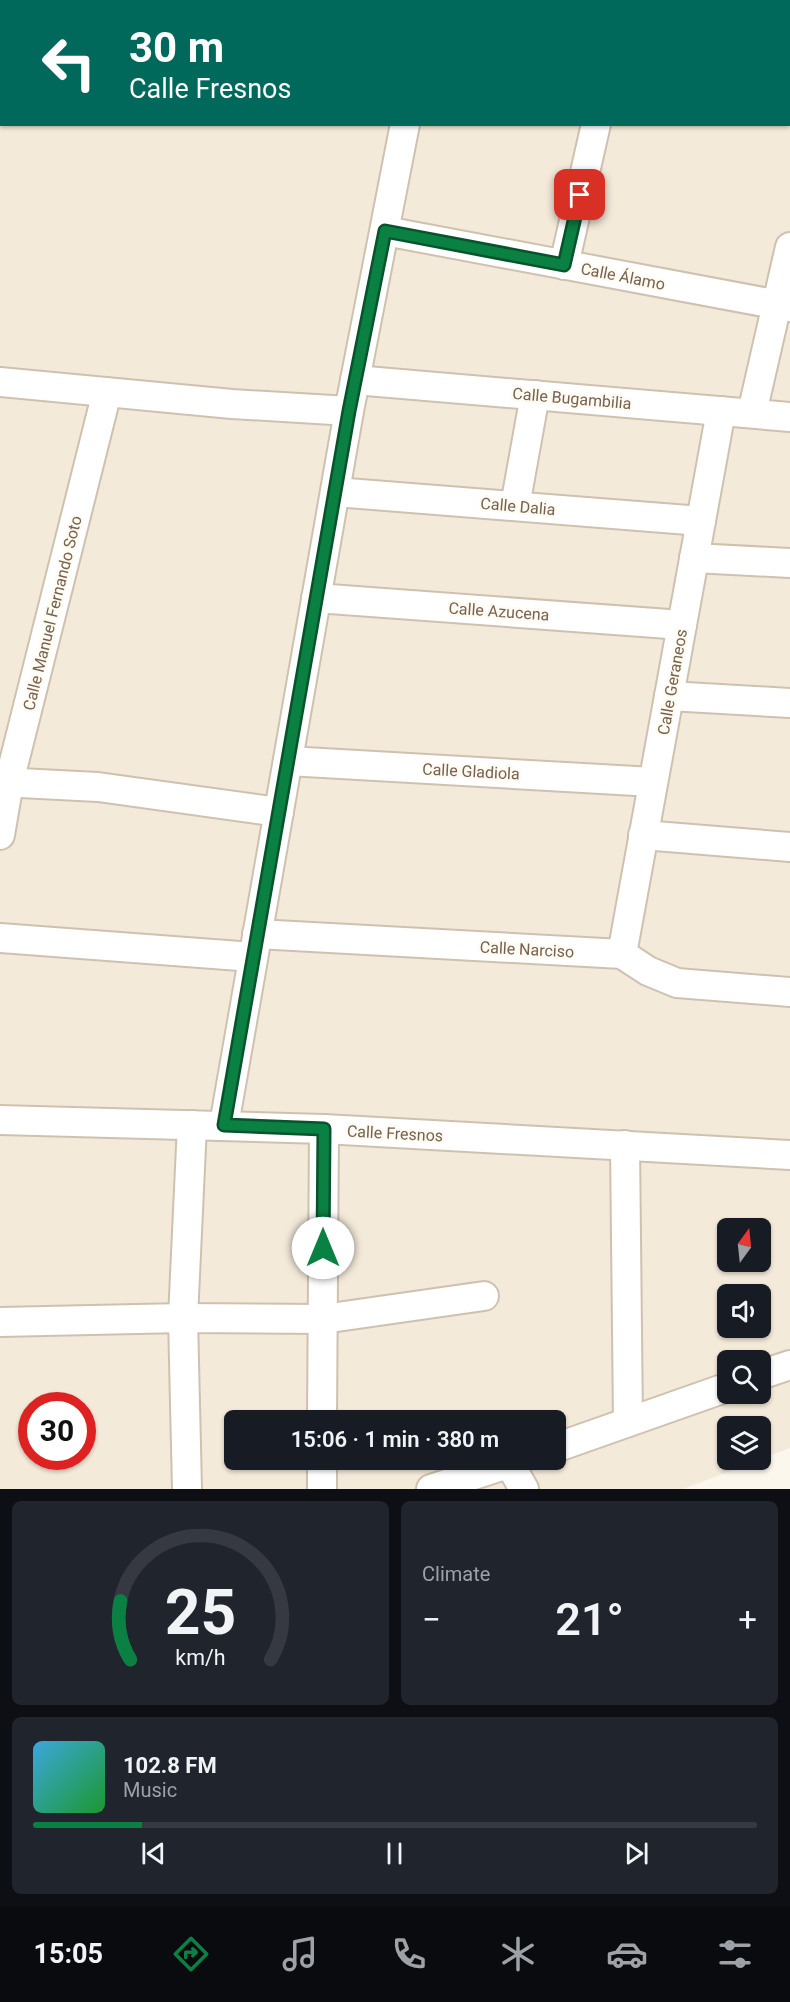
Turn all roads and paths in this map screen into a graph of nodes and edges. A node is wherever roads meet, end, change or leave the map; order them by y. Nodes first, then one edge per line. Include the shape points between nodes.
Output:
1 (405, 126) edge
2 (596, 126) edge
3 (385, 231) junction
4 (790, 247) edge
5 (564, 265) junction
6 (784, 306) edge
7 (355, 380) junction
8 (0, 382) edge
9 (107, 392) junction
10 (535, 395) junction
11 (349, 411) junction
12 (721, 411) junction
13 (752, 413) junction
14 (790, 417) edge
15 (335, 492) junction
16 (515, 506) junction
17 (701, 521) junction
18 (694, 558) junction
19 (790, 563) edge
20 (316, 597) junction
21 (682, 625) junction
22 (669, 696) junction
23 (790, 703) edge
24 (288, 761) junction
25 (5, 782) edge
26 (654, 782) junction
27 (279, 812) junction
28 (644, 835) junction
29 (0, 836) edge
30 (790, 847) edge
31 (0, 938) edge
32 (255, 945) junction
33 (622, 954) junction
34 (790, 992) edge
35 (0, 1120) edge
36 (192, 1125) junction
37 (224, 1125) junction
38 (324, 1129) junction
39 (625, 1145) junction
40 (790, 1155) edge
41 (484, 1296) dead end
42 (183, 1318) junction
43 (323, 1319) junction
44 (0, 1322) edge
45 (790, 1365) edge
46 (771, 1371) edge
47 (717, 1391) edge
48 (322, 1410) edge
49 (628, 1422) junction
50 (566, 1444) edge
51 (322, 1470) edge
52 (488, 1470) edge
53 (518, 1470) edge
54 (187, 1489) edge
55 (322, 1489) edge
56 (431, 1489) edge
57 (524, 1489) edge

1 - 3 street
2 - 5 street
3 - 5 street, Calle Álamo
3 - 7 street
4 - 6 street
5 - 6 street, Calle Álamo
6 - 13 street
7 - 10 street, Calle Bugambilia
7 - 11 street
8 - 9 street
9 - 11 street
9 - 25 street, Calle Manuel Fernando Soto
10 - 12 street, Calle Bugambilia
10 - 16 street
11 - 15 street
12 - 13 street, Calle Bugambilia
12 - 17 street, Calle Geraneos
13 - 14 street, Calle Bugambilia
15 - 16 street, Calle Dalia
15 - 20 street
16 - 17 street, Calle Dalia
17 - 18 street, Calle Geraneos
18 - 19 street
18 - 21 street, Calle Geraneos
20 - 21 street, Calle Azucena
20 - 24 street
21 - 22 street, Calle Geraneos
22 - 23 street
22 - 26 street, Calle Geraneos
24 - 26 street, Calle Gladiola
24 - 27 street
25 - 27 street via 98,787
25 - 29 street, Calle Manuel Fernando Soto
26 - 28 street, Calle Geraneos
27 - 32 street
28 - 30 street
28 - 33 street, Calle Geraneos
31 - 32 street, Calle Narciso
32 - 33 street, Calle Narciso
32 - 37 street
33 - 34 street via 676,983
35 - 36 street, Calle Fresnos
36 - 37 street, Calle Fresnos
36 - 42 street
37 - 38 street, Calle Fresnos
38 - 39 street, Calle Fresnos
38 - 43 street
39 - 40 street, Calle Fresnos
39 - 49 street
41 - 43 street
42 - 43 street
42 - 44 street
42 - 54 street
43 - 48 street
45 - 46 street
47 - 49 street
49 - 50 street
51 - 55 street
52 - 56 street
53 - 57 street

